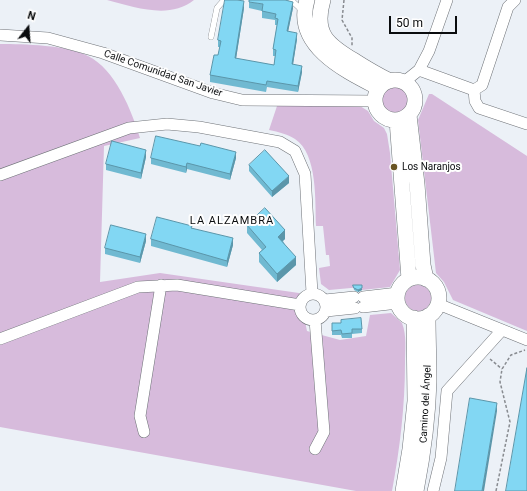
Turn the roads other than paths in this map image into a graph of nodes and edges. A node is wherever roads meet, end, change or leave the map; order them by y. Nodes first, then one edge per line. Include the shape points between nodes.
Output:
1 (224, 0) edge
2 (291, 0) edge
3 (323, 0) edge
4 (447, 0) edge
5 (515, 0) edge
6 (306, 6) edge
7 (0, 35) edge
8 (211, 37) dead end
9 (419, 70) junction
10 (387, 88) junction
11 (474, 90) junction
12 (403, 118) junction
13 (527, 124) edge
14 (0, 175) edge
15 (409, 279) junction
16 (426, 279) junction
17 (161, 285) junction
18 (312, 293) junction
19 (398, 298) junction
20 (438, 304) junction
21 (300, 305) junction
22 (325, 306) junction
23 (421, 317) junction
24 (315, 320) junction
25 (502, 330) junction
26 (0, 339) edge
27 (527, 340) edge
28 (144, 432) dead end
29 (315, 449) dead end
30 (403, 491) edge
31 (416, 491) edge
32 (433, 491) edge

1 - 8 lane via 216,12
2 - 6 lane
3 - 10 street via 319,20 323,35 331,45
4 - 9 street via 429,51
5 - 11 street via 508,7 482,85
6 - 10 street via 309,33 325,55 334,63
7 - 10 street, Calle Comunidad San Javier via 48,38 103,53 213,93 242,100
9 - 10 street
9 - 11 street
10 - 12 street via 377,109 389,120
10 - 12 street via 413,91 413,110
11 - 13 street via 478,108
12 - 15 street
12 - 16 street via 417,184
14 - 18 street via 129,128 167,124 199,127 280,142 295,151 305,174
15 - 16 street
15 - 19 street via 402,285
16 - 20 street via 438,292
17 - 21 street via 176,285
17 - 26 street via 138,287
17 - 28 street via 140,416
18 - 21 street via 304,297
18 - 22 street via 317,294
19 - 22 street
19 - 23 street via 404,313
20 - 23 street via 434,311
20 - 25 street
21 - 24 street via 301,313
22 - 24 street via 322,317
23 - 30 street, Camino del Ángel via 415,401
23 - 31 street, Camino del Ángel via 429,382 424,447
24 - 29 street via 324,432
25 - 27 street
25 - 32 street via 448,391 441,458

